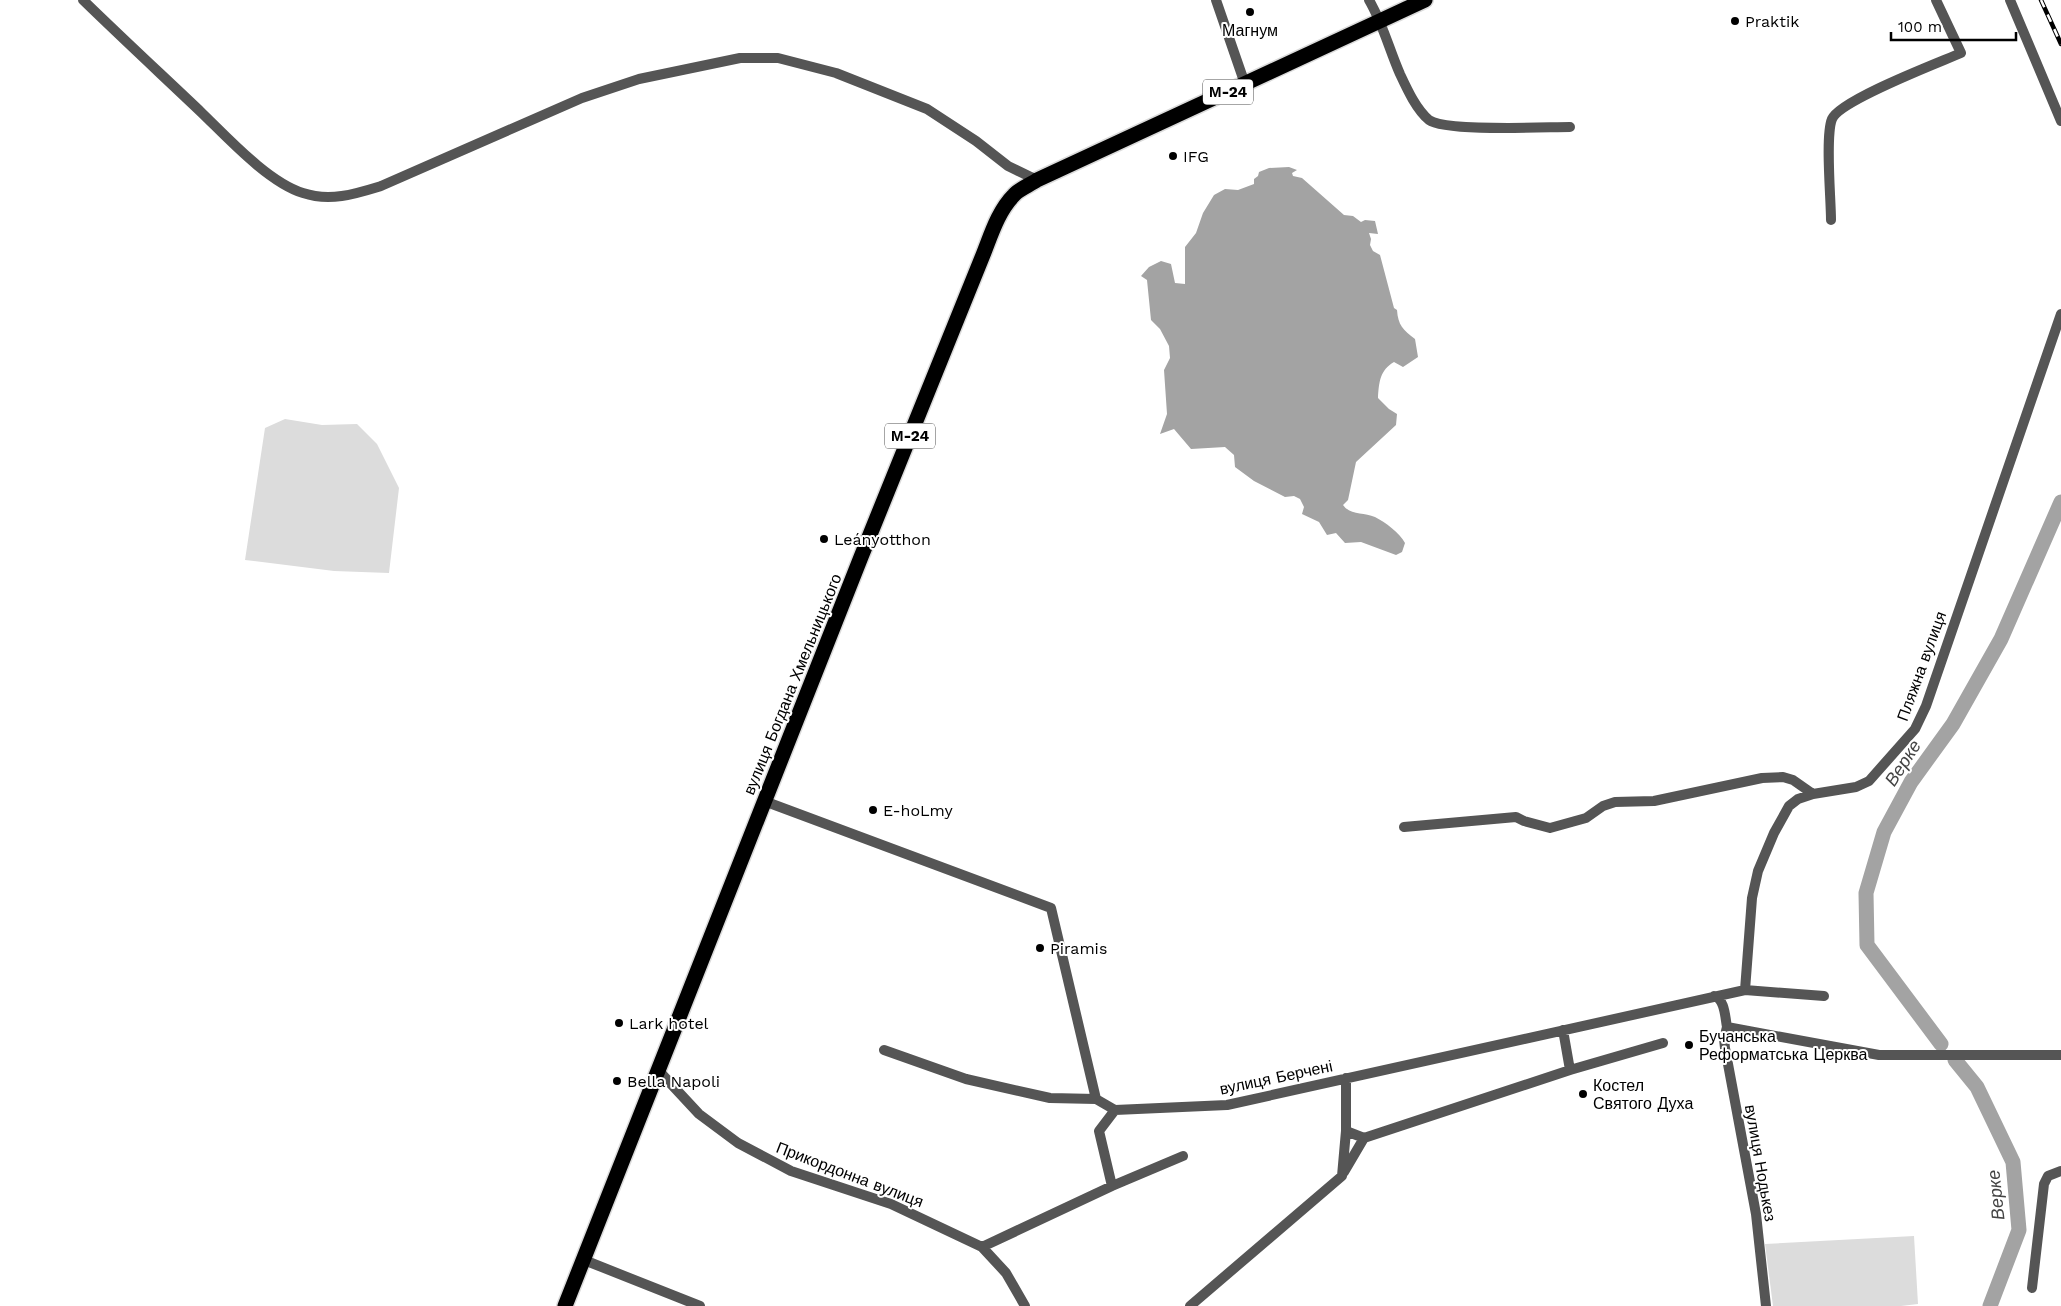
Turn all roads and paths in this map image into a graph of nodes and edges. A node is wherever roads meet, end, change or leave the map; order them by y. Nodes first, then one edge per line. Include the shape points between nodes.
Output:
1 (83, 0) edge
2 (1216, 0) edge
3 (1369, 0) edge
4 (1425, 0) edge
5 (1936, 0) edge
6 (2010, 0) edge
7 (1381, 20) junction
8 (1245, 84) junction
9 (2061, 121) edge
10 (1570, 127) dead end
11 (1037, 180) junction
12 (1831, 220) dead end
13 (2061, 314) edge
14 (1813, 794) junction
15 (764, 802) junction
16 (1404, 827) dead end
17 (1745, 990) junction
18 (1714, 996) junction
19 (1824, 996) dead end
20 (1727, 1027) junction
21 (1563, 1030) junction
22 (1664, 1043) dead end
23 (884, 1050) dead end
24 (2061, 1055) edge
25 (659, 1070) junction
26 (1570, 1070) junction
27 (1346, 1078) junction
28 (1096, 1099) junction
29 (1115, 1110) junction
30 (1346, 1132) junction
31 (1364, 1138) junction
32 (1183, 1156) dead end
33 (2061, 1171) edge
34 (1342, 1176) junction
35 (1112, 1186) junction
36 (982, 1247) junction
37 (584, 1260) junction
38 (2032, 1288) dead end
39 (565, 1306) edge
40 (700, 1306) edge
41 (1025, 1306) edge
42 (1190, 1306) edge
43 (1766, 1306) edge

1 - 11 street via 247,156 302,193 326,198 352,195 381,186 582,98 639,79 740,58 778,58 827,70 918,106 976,141 1008,166
2 - 8 street
3 - 7 street
4 - 7 highway, вулиця Богдана Хмельницького / М-24
5 - 12 street via 1961,53 1838,111 1832,120 1829,137
6 - 9 street
7 - 8 highway, вулиця Богдана Хмельницького / М-24
7 - 10 street via 1400,75 1415,104 1430,121 1467,128
8 - 11 highway, вулиця Богдана Хмельницького / М-24
11 - 15 highway, вулиця Богдана Хмельницького / М-24 via 1015,194 998,219
13 - 14 street, Пляжна вулиця via 1926,706 1915,729 1869,781 1856,788
14 - 16 street via 1793,780 1762,778 1654,801 1615,802 1586,818 1550,828 1516,817
14 - 17 street, Пляжна вулиця via 1798,798 1789,806 1758,871 1752,898
15 - 25 highway, вулиця Богдана Хмельницького / М-24
15 - 28 street via 1051,908
17 - 18 street, вулиця Берчені
17 - 19 street, вулиця Берчені
18 - 20 street via 1722,1001
18 - 21 street, вулиця Берчені
20 - 24 street via 1879,1055
20 - 43 street, вулиця Нодькез via 1724,1039 1756,1214
21 - 26 street
21 - 27 street, вулиця Берчені
22 - 26 street
23 - 28 street via 966,1079 1050,1098
25 - 36 street, Прикордонна вулиця via 699,1114 738,1143 791,1171 891,1204
25 - 37 highway, вулиця Богдана Хмельницького / М-24
26 - 31 street
27 - 29 street, вулиця Берчені via 1228,1105
27 - 30 street, вулиця Берчені
28 - 29 street
29 - 35 street via 1099,1131
30 - 31 street
30 - 34 street, вулиця Берчені
31 - 34 street
32 - 35 street
33 - 38 street via 2048,1176 2044,1184
34 - 42 street
35 - 36 street
36 - 41 street, Прикордонна вулиця via 1006,1273
37 - 39 highway, вулиця Богдана Хмельницького / М-24
37 - 40 street

